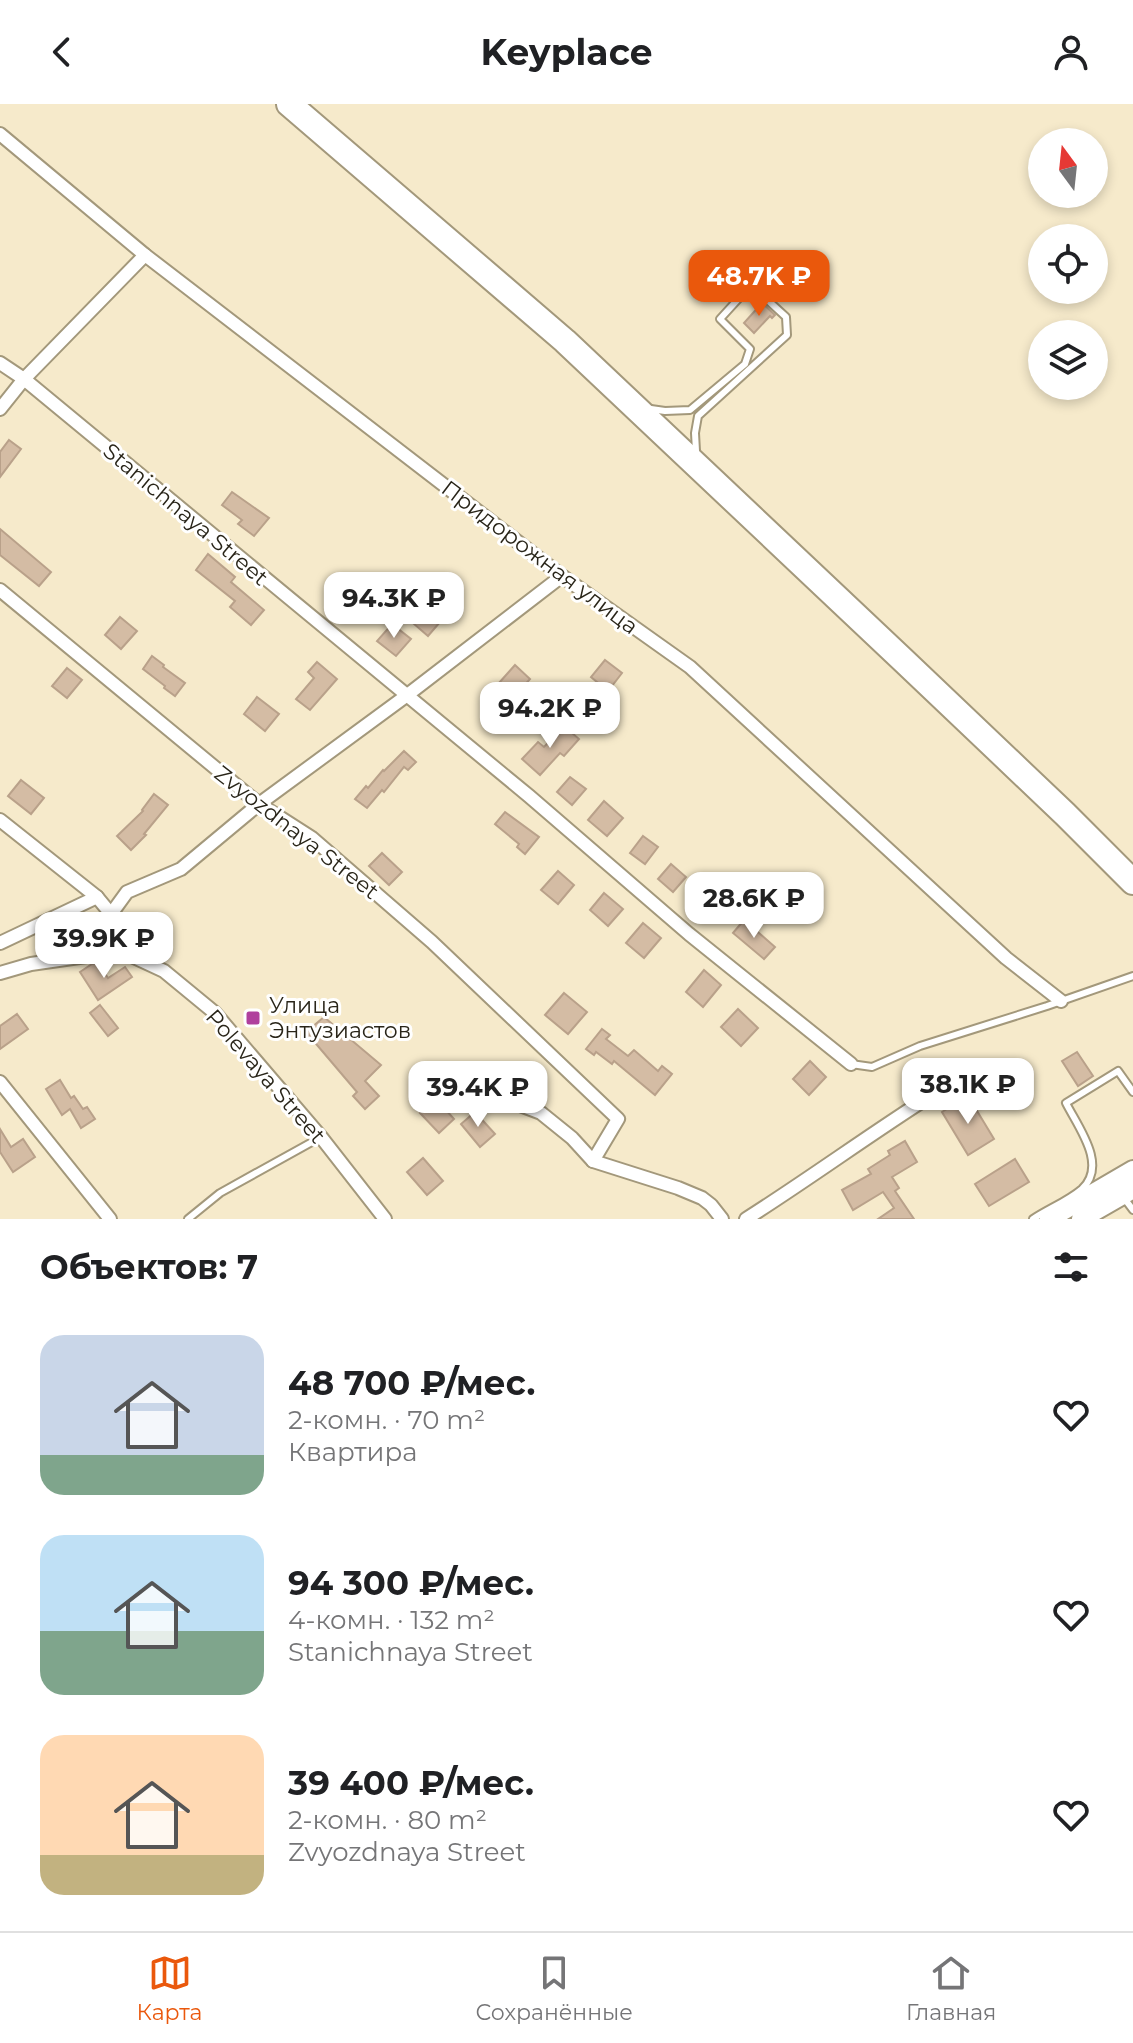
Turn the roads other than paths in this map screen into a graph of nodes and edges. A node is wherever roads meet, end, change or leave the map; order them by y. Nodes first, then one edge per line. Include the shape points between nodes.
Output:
1 (289, 104) edge
2 (300, 104) edge
3 (0, 134) edge
4 (145, 255) junction
5 (0, 363) edge
6 (24, 379) junction
7 (0, 409) edge
8 (650, 409) junction
9 (696, 451) junction
10 (562, 576) junction
11 (0, 590) edge
12 (406, 696) junction
13 (259, 804) junction
14 (0, 820) edge
15 (1087, 836) junction
16 (1133, 870) edge
17 (1133, 882) edge
18 (1133, 892) edge
19 (97, 897) junction
20 (111, 914) junction
21 (0, 943) edge
22 (121, 951) junction
23 (0, 973) edge
24 (1133, 976) edge
25 (1061, 1001) junction
26 (851, 1064) joint
27 (0, 1082) edge
28 (442, 1084) dead end
29 (1133, 1092) edge
30 (932, 1095) dead end
31 (321, 1137) junction
32 (593, 1161) junction
33 (1133, 1170) edge
34 (1129, 1198) edge
35 (110, 1219) edge
36 (188, 1219) edge
37 (385, 1219) edge
38 (722, 1219) edge
39 (746, 1219) edge
40 (1033, 1219) edge
41 (1049, 1219) edge
42 (1081, 1219) edge

1 - 15 highway via 565,341
2 - 8 highway
3 - 4 street, Придорожная улица
4 - 6 street
4 - 10 street, Придорожная улица
5 - 6 street, Stanichnaya Street
6 - 7 street
6 - 12 street, Stanichnaya Street
8 - 9 highway
8 - 9 lane via 690,410 745,364 750,349 720,319 751,285 771,302 786,317 787,335 698,416
9 - 16 highway
10 - 12 street
10 - 25 street, Придорожная улица via 690,667 1006,958
11 - 13 street, Zvyozdnaya Street
12 - 13 street
12 - 26 street, Stanichnaya Street
13 - 20 street via 181,869 127,892
13 - 32 street, Zvyozdnaya Street via 312,838 432,942 618,1119
14 - 19 street
15 - 17 highway
15 - 18 highway via 1097,855
19 - 20 street
19 - 21 street
20 - 22 street
22 - 23 street
22 - 31 street, Polevaya Street via 164,971 215,1013
24 - 25 lane
25 - 26 lane via 920,1046 872,1067
27 - 35 street
28 - 32 street via 494,1095 541,1113
29 - 40 lane via 1118,1071 1066,1103 1093,1158 1093,1175 1082,1189
30 - 39 street
31 - 36 lane via 220,1193
31 - 37 street, Polevaya Street
32 - 38 street via 702,1198
33 - 41 main road
34 - 42 main road

